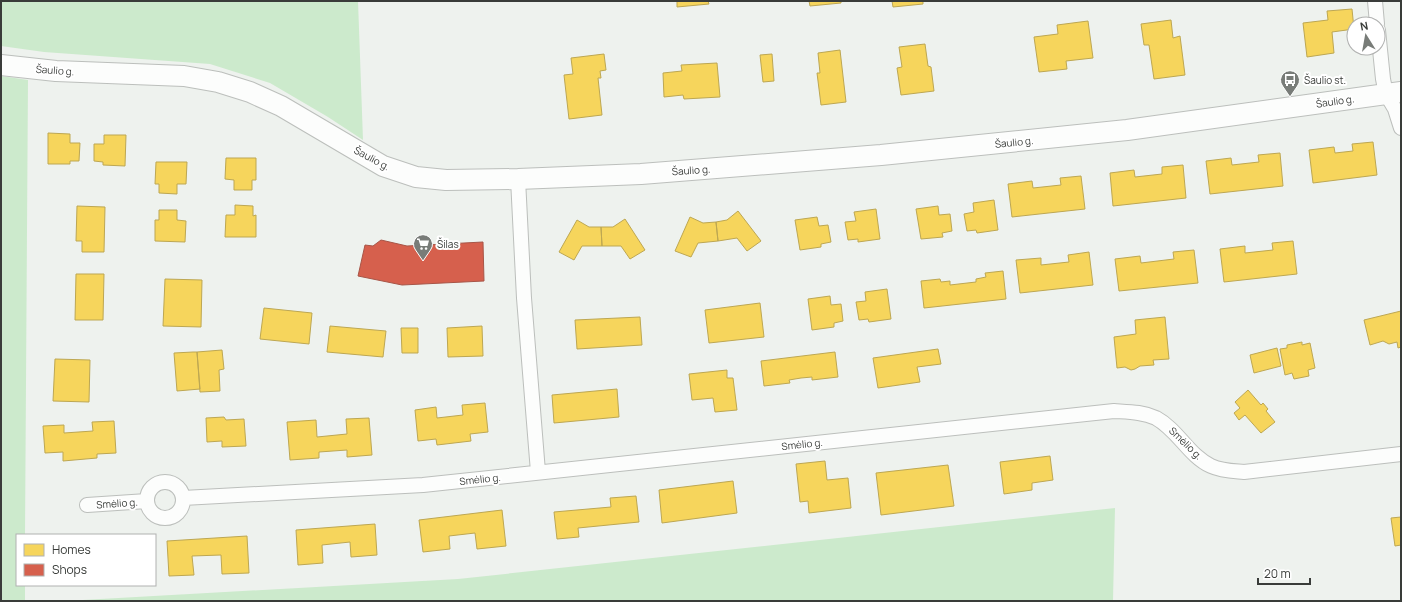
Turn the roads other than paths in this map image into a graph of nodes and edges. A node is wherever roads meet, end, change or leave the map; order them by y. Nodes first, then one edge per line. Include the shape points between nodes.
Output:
1 (1375, 1) edge
2 (1376, 16) edge
3 (1380, 56) edge
4 (1, 65) edge
5 (1394, 93) edge
6 (1401, 128) edge
7 (518, 179) junction
8 (1401, 454) edge
9 (538, 472) junction
10 (183, 498) junction
11 (147, 501) junction
12 (87, 505) dead end

1 - 2 street
3 - 5 street via 1382,78
4 - 7 street, Šaulio g. via 56,71 184,76 218,82 250,92 281,106 383,166 416,177 446,180
5 - 6 street via 1394,110
5 - 7 street, Šaulio g. via 1127,130 881,155 641,174
7 - 9 street via 524,298
8 - 9 street, Smėlio g. via 1244,472 1227,471 1210,466 1156,418 1138,412 1114,411
9 - 10 street, Smėlio g. via 423,485
10 - 11 street via 172,484 164,482 155,485 149,492
10 - 11 street via 179,512 173,517 166,518 152,514
11 - 12 street, Smėlio g.

